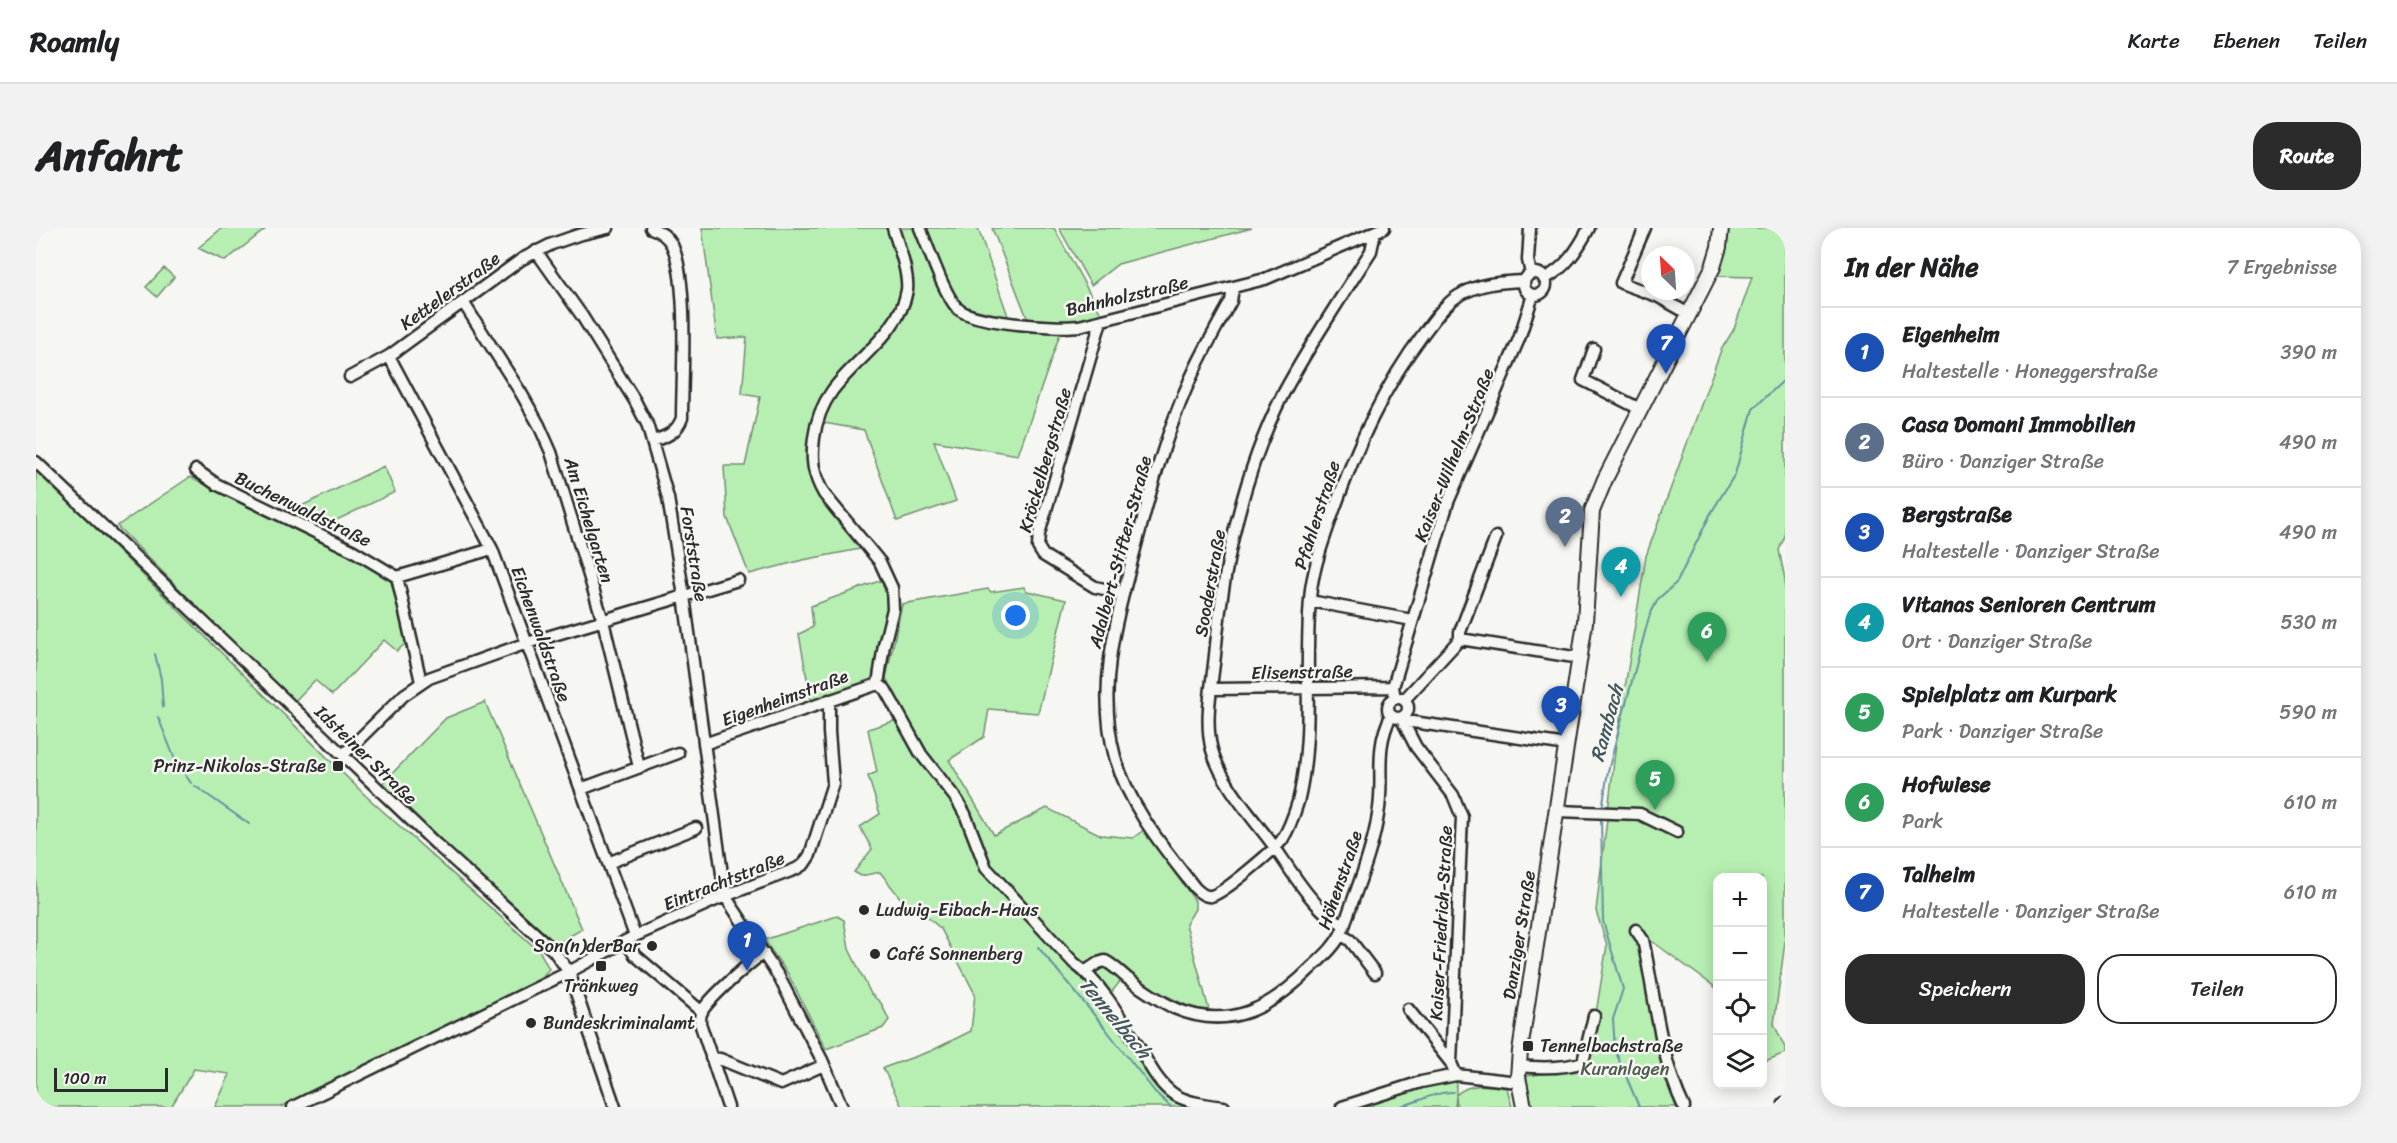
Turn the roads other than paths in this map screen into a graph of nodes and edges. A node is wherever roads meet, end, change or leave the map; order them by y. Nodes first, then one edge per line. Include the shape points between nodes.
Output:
1 (608, 228) edge
2 (651, 228) edge
3 (893, 228) edge
4 (920, 228) edge
5 (1530, 228) edge
6 (1589, 228) edge
7 (1645, 228) edge
8 (1721, 228) edge
9 (1380, 230) edge
10 (536, 251) junction
11 (1527, 278) junction
12 (1544, 279) junction
13 (1233, 288) junction
14 (1533, 295) junction
15 (463, 302) junction
16 (1689, 314) junction
17 (1101, 321) junction
18 (1594, 349) dead end
19 (389, 356) junction
20 (350, 377) dead end
21 (1640, 410) junction
22 (652, 441) junction
23 (36, 462) edge
24 (196, 470) dead end
25 (1496, 537) dead end
26 (492, 549) junction
27 (397, 577) junction
28 (738, 580) dead end
29 (1124, 593) junction
30 (684, 596) junction
31 (1310, 601) junction
32 (1412, 620) junction
33 (603, 621) junction
34 (1460, 639) junction
35 (527, 643) junction
36 (1580, 658) junction
37 (421, 682) junction
38 (878, 684) junction
39 (1212, 689) junction
40 (1307, 689) junction
41 (1398, 695) junction
42 (829, 700) junction
43 (1399, 719) junction
44 (704, 744) junction
45 (1567, 745) junction
46 (678, 753) dead end
47 (343, 755) junction
48 (639, 768) junction
49 (581, 789) junction
50 (1557, 811) junction
51 (696, 828) dead end
52 (1677, 832) dead end
53 (1275, 848) junction
54 (608, 863) junction
55 (1195, 888) joint
56 (725, 896) junction
57 (1345, 924) junction
58 (1636, 930) dead end
59 (1341, 935) junction
60 (630, 938) junction
61 (764, 953) junction
62 (1086, 971) junction
63 (569, 972) junction
64 (1375, 973) dead end
65 (1408, 1009) dead end
66 (702, 1012) junction
67 (1594, 1016) dead end
68 (711, 1058) junction
69 (1451, 1063) junction
70 (824, 1065) junction
71 (1518, 1066) junction
72 (1456, 1075) junction
73 (1518, 1082) junction
74 (295, 1106) edge
75 (615, 1107) edge
76 (728, 1107) edge
77 (842, 1107) edge
78 (1224, 1107) edge
79 (1342, 1107) edge
80 (1524, 1107) edge
81 (1684, 1107) edge

1 - 10 street, Kettelerstraße
2 - 22 street via 666,236 676,255 682,346 682,418 672,433
3 - 38 street via 907,288 901,312 831,392 816,422 812,447 812,468 821,488 880,562 892,588 893,609
4 - 17 street, Bahnholzstraße via 949,296 965,314 1062,328
5 - 11 street
6 - 12 street via 1568,261
7 - 16 street via 1621,283 1657,296
8 - 16 main road, Danziger Straße via 1714,263
9 - 13 street, Bahnholzstraße via 1265,279
9 - 39 street, Sooderstraße via 1292,378 1259,449 1225,570
10 - 15 street, Kettelerstraße
10 - 22 street, Forststraße via 635,401
11 - 12 street via 1539,274
11 - 14 street via 1526,291
11 - 31 street, Pfahlerstraße via 1492,283 1459,296 1446,306 1403,362 1369,421 1352,462 1318,558
12 - 14 street via 1543,291
13 - 17 street, Bahnholzstraße
13 - 29 street, Adalbert-Stifter-Straße via 1231,301 1184,394 1160,463
14 - 32 street, Kaiser-Wilhelm-Straße via 1522,333 1448,502
15 - 19 street, Kettelerstraße
15 - 33 street, Am Eichelgarten via 521,393 547,443
16 - 21 main road, Danziger Straße
17 - 29 street, Kröckelbergstraße via 1038,547 1043,555 1095,587
18 - 21 street via 1583,380
19 - 20 street, Kettelerstraße
19 - 26 street, Eichenwaldstraße
21 - 36 main road, Danziger Straße via 1594,503
22 - 30 street, Forststraße via 668,498
23 - 47 street, Idsteiner Straße
24 - 27 street, Buchenwaldstraße
25 - 34 street
26 - 27 street
26 - 35 street, Eichenwaldstraße
27 - 37 street
28 - 30 street
29 - 55 street, Adalbert-Stifter-Straße via 1107,673 1107,711 1113,748 1125,786 1141,816
30 - 33 street
30 - 44 street, Forststraße
31 - 32 street
31 - 40 street, Pfahlerstraße
32 - 41 street, Kaiser-Wilhelm-Straße
33 - 35 street
33 - 48 street, Am Eichelgarten
34 - 36 street
34 - 41 street
35 - 37 street
35 - 49 street, Eichenwaldstraße
36 - 45 main road, Danziger Straße
37 - 47 street
38 - 42 street, Eigenheimstraße
38 - 62 street via 885,689 921,754 957,800 986,868 1074,963
39 - 40 street, Elisenstraße
39 - 53 street, Sooderstraße via 1210,735 1215,760
40 - 41 street, Elisenstraße
40 - 53 street, Pfahlerstraße via 1302,782 1286,833
41 - 43 street via 1389,705
41 - 43 street via 1408,707
42 - 44 street, Eigenheimstraße
42 - 56 street, Eintrachtstraße via 833,783 810,855 796,869
43 - 45 street
43 - 57 street, Höhenstraße via 1382,737 1376,824
43 - 69 street, Kaiser-Friedrich-Straße via 1453,795 1462,817
44 - 56 street, Forststraße
45 - 50 main road, Danziger Straße
46 - 48 street
47 - 63 street, Idsteiner Straße via 554,951
48 - 49 street
49 - 54 street, Eichenwaldstraße
50 - 52 street via 1640,814
50 - 71 main road, Danziger Straße
51 - 54 street
53 - 55 street, Pfahlerstraße via 1217,894 1205,895
53 - 57 street, Sooderstraße via 1318,904 1334,920
54 - 60 street, Eichenwaldstraße
56 - 60 street, Eintrachtstraße
56 - 61 street
57 - 59 street, Höhenstraße
58 - 81 street via 1643,940 1661,1041
59 - 62 street, Höhenstraße via 1278,998 1237,1015 1214,1017 1182,1011 1105,962
59 - 64 street via 1350,940
60 - 63 street, Eintrachtstraße
60 - 66 street via 634,955
61 - 66 street
61 - 70 street
62 - 78 street via 1161,1083 1184,1100
63 - 74 street
63 - 75 street, Idsteiner Straße
65 - 69 street
66 - 68 street via 700,1023
67 - 71 street via 1583,1062 1535,1068
68 - 70 street via 781,1084
68 - 76 street
69 - 72 street, Kaiser-Friedrich-Straße
70 - 77 street
71 - 73 main road, Danziger Straße
72 - 73 street
72 - 79 street
73 - 80 main road, Danziger Straße

